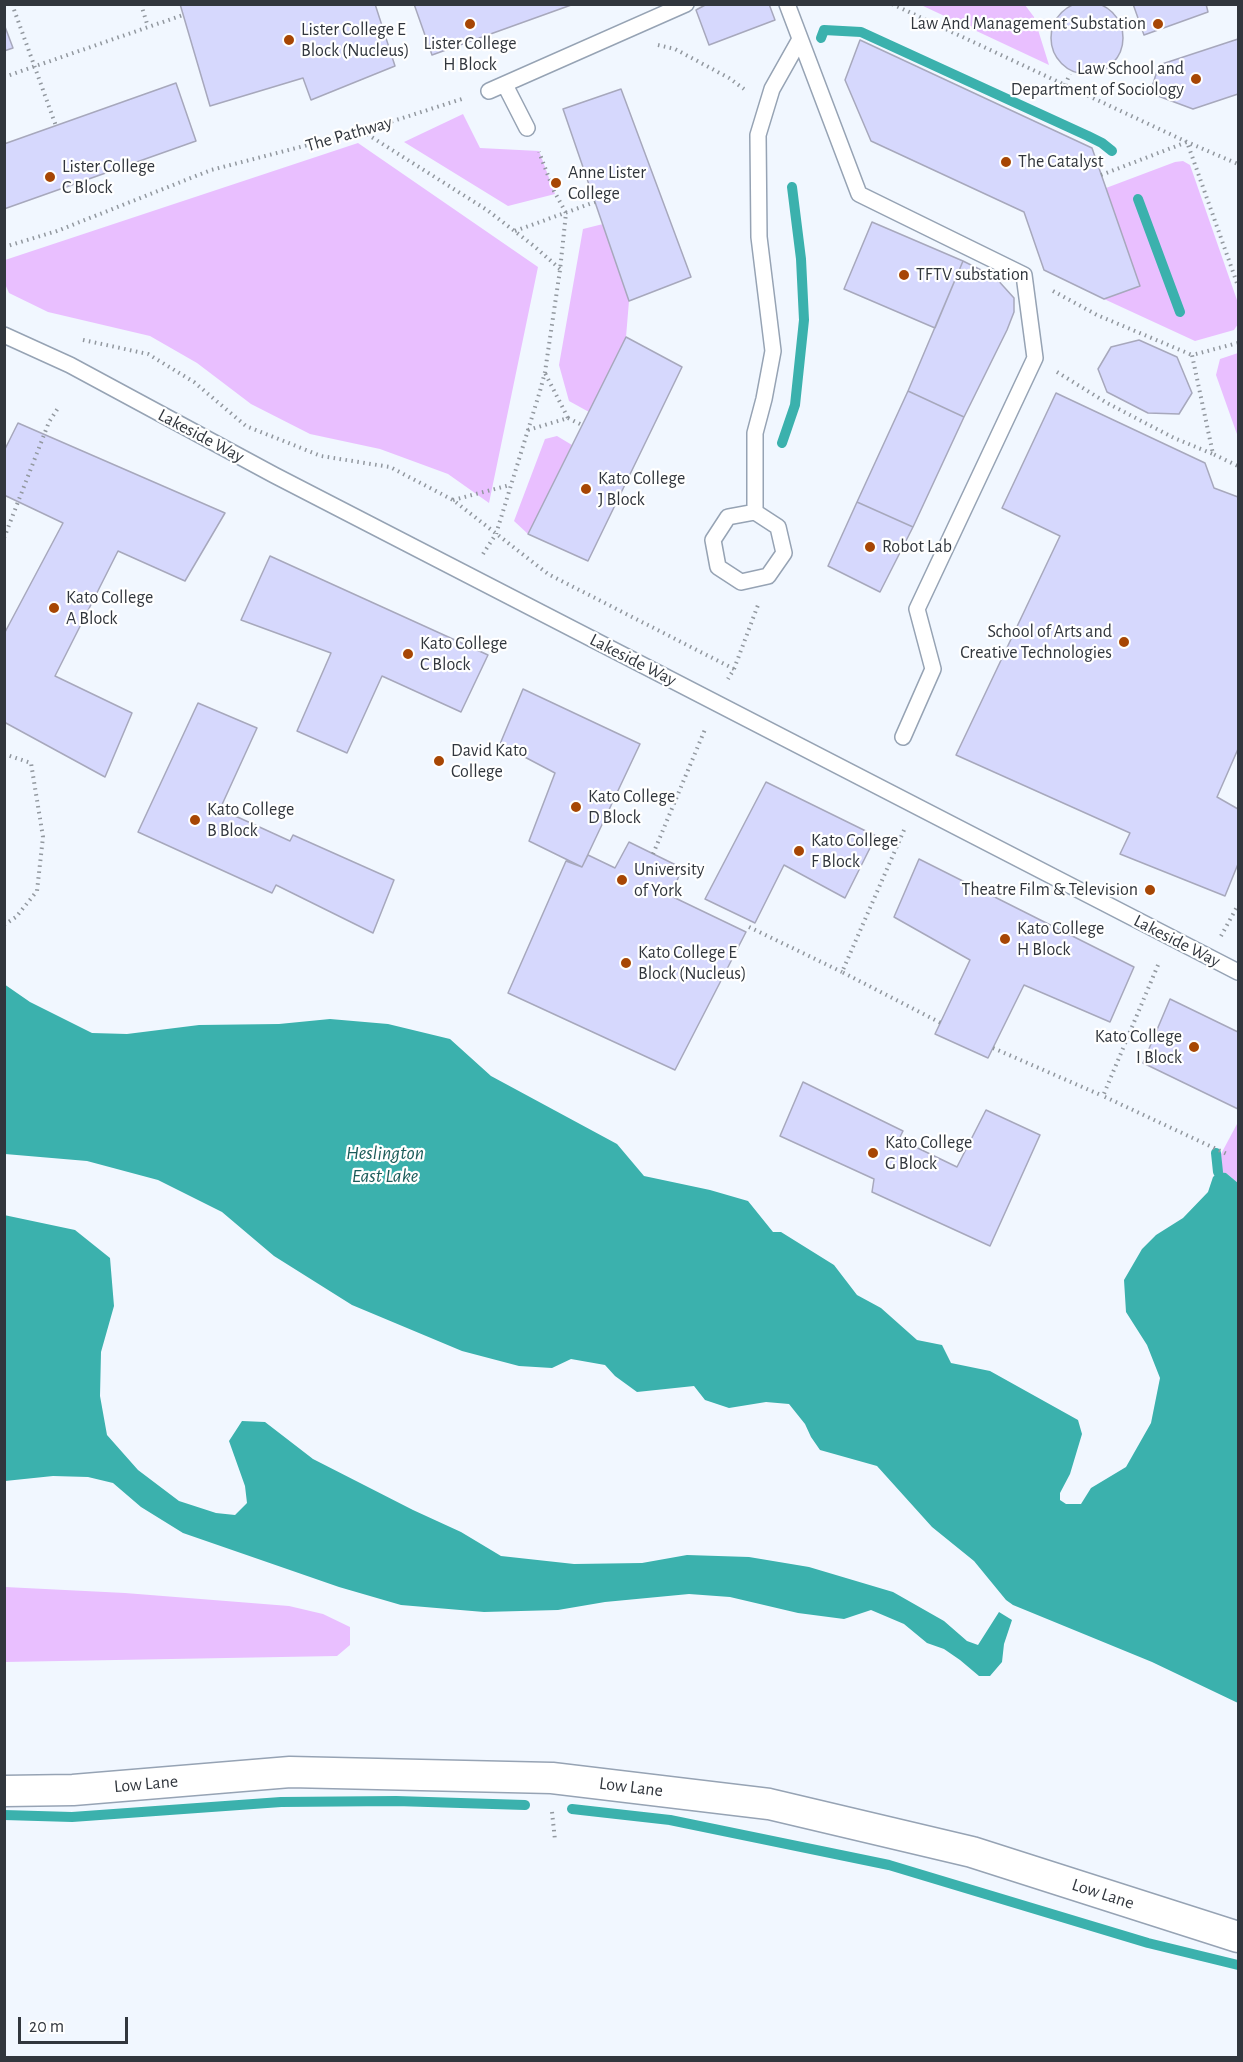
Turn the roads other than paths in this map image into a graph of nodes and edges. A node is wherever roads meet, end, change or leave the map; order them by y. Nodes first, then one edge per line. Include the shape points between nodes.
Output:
1 (686, 4) edge
2 (787, 4) edge
3 (799, 41) junction
4 (505, 85) junction
5 (489, 91) road end
6 (527, 128) road end
7 (4, 335) edge
8 (28, 346) junction
9 (4, 350) edge
10 (755, 512) junction
11 (903, 737) dead end
12 (1239, 972) edge
13 (4, 1791) edge
14 (1239, 1937) edge

1 - 4 lane
2 - 3 lane
3 - 10 lane via 772,89 758,135 759,237 773,351 755,433
3 - 11 lane via 859,194 1023,276 1035,358 917,609 933,669
4 - 5 lane
4 - 6 lane
7 - 8 lane, Lakeside Way
8 - 9 lane
8 - 12 lane, Lakeside Way
10 - 10 lane via 778,527 784,554 768,576 741,582 718,567 713,540 728,517
13 - 14 street, Low Lane via 73,1791 290,1772 552,1778 770,1804 972,1852

